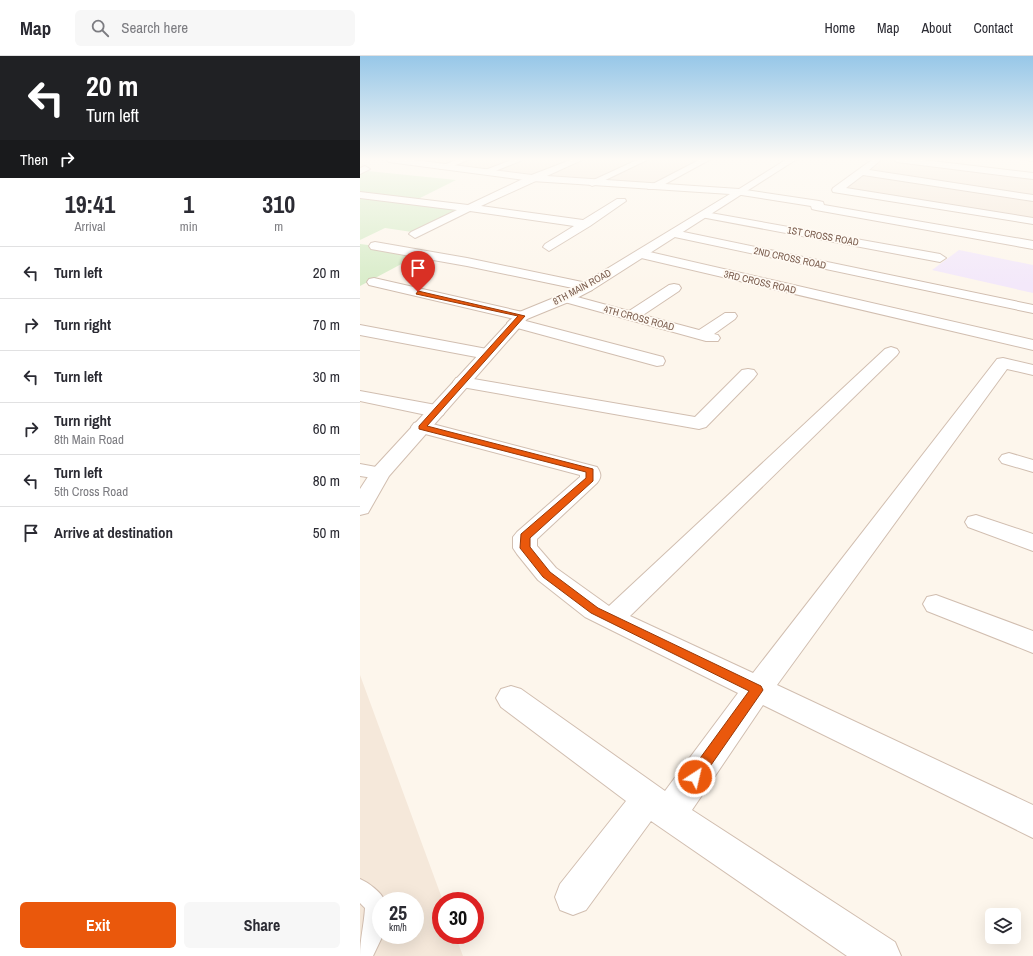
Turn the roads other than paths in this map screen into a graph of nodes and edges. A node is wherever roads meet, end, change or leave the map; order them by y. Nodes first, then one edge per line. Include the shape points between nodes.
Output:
1 (410, 201) edge
2 (484, 201) edge
3 (621, 201) dead end
4 (726, 201) edge
5 (823, 201) joint
6 (469, 208) junction
7 (705, 215) junction
8 (1033, 221) edge
9 (586, 224) junction
10 (415, 234) dead end
11 (674, 234) junction
12 (1033, 245) edge
13 (375, 246) dead end
14 (550, 247) dead end
15 (641, 254) junction
16 (940, 258) dead end
17 (374, 282) dead end
18 (587, 287) junction
19 (674, 288) dead end
20 (566, 298) junction
21 (1033, 309) edge
22 (632, 316) junction
23 (730, 316) dead end
24 (519, 320) junction
25 (360, 330) edge
26 (1033, 345) edge
27 (891, 352) dead end
28 (487, 354) junction
29 (656, 362) dead end
30 (1033, 370) edge
31 (748, 374) dead end
32 (462, 382) junction
33 (360, 396) edge
34 (429, 419) junction
35 (1009, 459) dead end
36 (1033, 466) edge
37 (370, 472) edge
38 (360, 508) edge
39 (976, 522) dead end
40 (1033, 543) edge
41 (936, 604) dead end
42 (611, 619) junction
43 (1033, 642) edge
44 (757, 690) junction
45 (511, 698) dead end
46 (658, 807) junction
47 (1033, 822) edge
48 (360, 889) edge
49 (573, 897) dead end
50 (362, 956) edge
51 (881, 956) edge

1 - 6 street
2 - 6 street
3 - 9 street
4 - 7 street, 8TH MAIN ROAD
5 - 8 street
5 - 12 street
6 - 9 street
6 - 10 street
7 - 11 street, 8TH MAIN ROAD
7 - 16 street, 1ST CROSS ROAD
9 - 14 street
11 - 15 street, 8TH MAIN ROAD
11 - 21 street, 2ND CROSS ROAD
13 - 18 street
15 - 18 street, 8TH MAIN ROAD
15 - 26 street, 3RD CROSS ROAD
17 - 24 street
18 - 20 street, 8TH MAIN ROAD
19 - 22 street
20 - 22 street, 4TH CROSS ROAD
20 - 24 street, 8TH MAIN ROAD
22 - 23 street, 4TH CROSS ROAD via 706,337
24 - 28 street, 8TH MAIN ROAD
24 - 29 street
25 - 28 street
27 - 42 street
28 - 32 street, 8TH MAIN ROAD
30 - 44 street via 1003,362
31 - 32 street via 699,423
32 - 34 street, 8TH MAIN ROAD
33 - 34 street
34 - 37 street, 8TH MAIN ROAD
34 - 42 street via 590,471 590,479 525,537 525,548 546,574 594,610
35 - 36 street
37 - 38 street, 8TH MAIN ROAD
39 - 40 street
41 - 43 street
42 - 44 street
44 - 46 street
44 - 47 street
45 - 46 street
46 - 49 street
46 - 51 street
48 - 50 lane via 376,904 373,933

